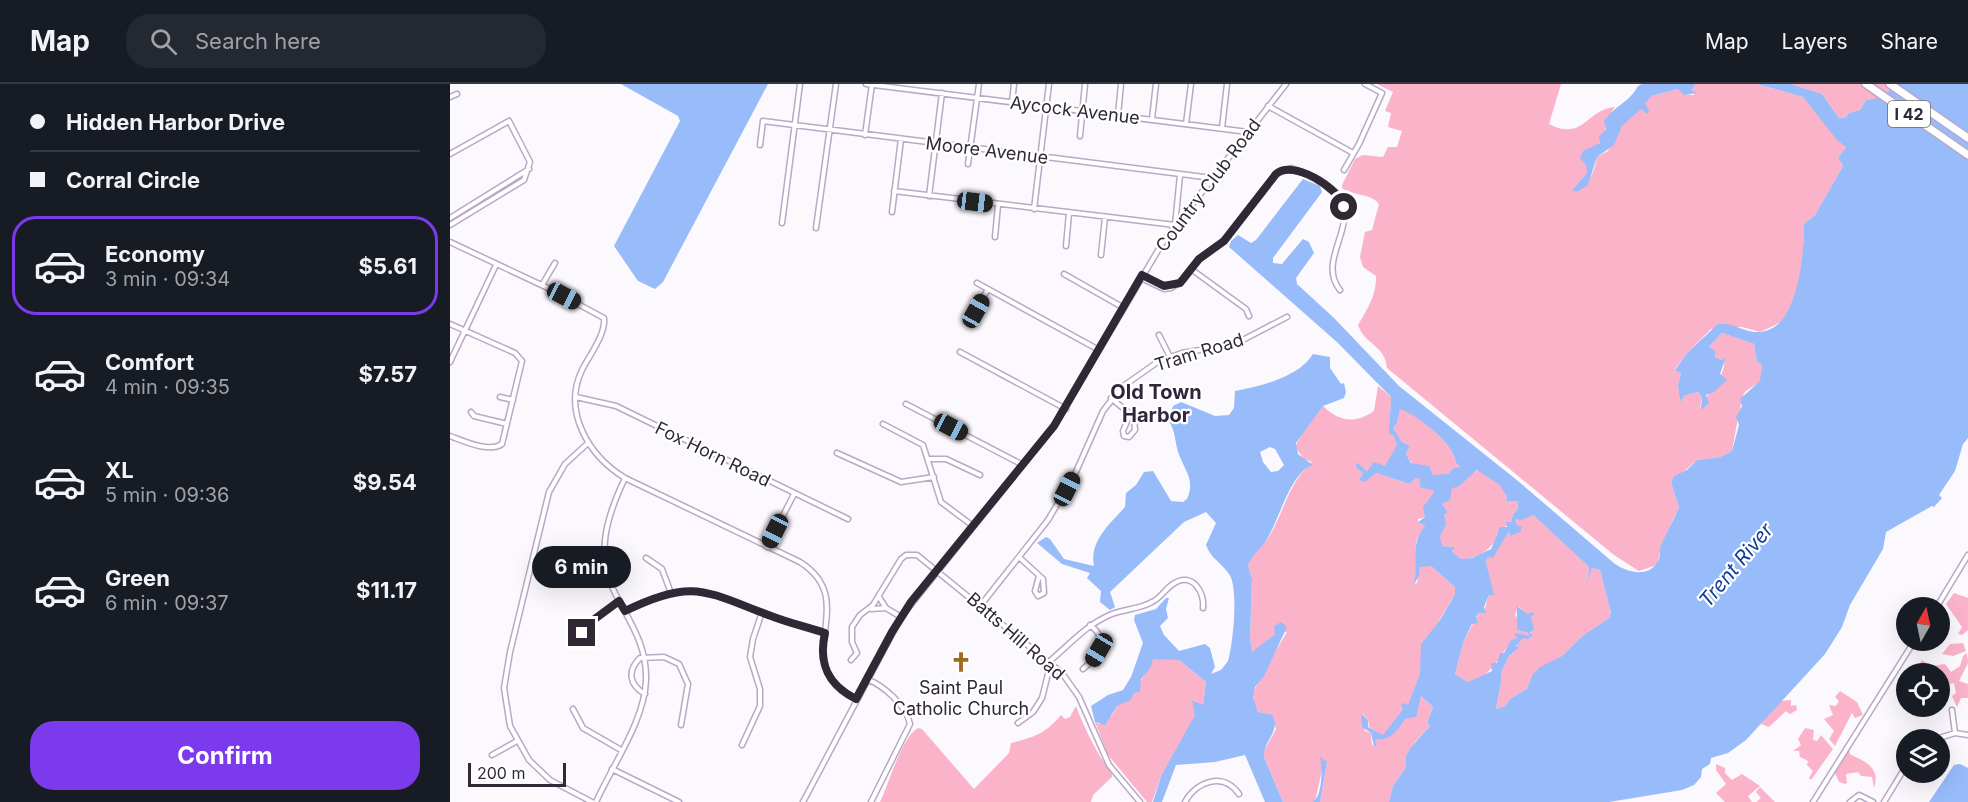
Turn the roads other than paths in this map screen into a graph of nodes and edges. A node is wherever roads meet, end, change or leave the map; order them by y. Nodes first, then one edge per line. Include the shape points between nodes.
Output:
1 (800, 84) edge
2 (836, 84) edge
3 (866, 84) edge
4 (872, 84) edge
5 (979, 84) edge
6 (1014, 84) edge
7 (1049, 84) edge
8 (1084, 84) edge
9 (1121, 84) edge
10 (1156, 84) edge
11 (1191, 84) edge
12 (1227, 84) edge
13 (1286, 84) edge
14 (1365, 84) edge
15 (1866, 84) edge
16 (1890, 84) edge
17 (942, 93) junction
18 (457, 94) dead end
19 (450, 97) edge
20 (978, 98) junction
21 (1012, 102) junction
22 (1047, 106) junction
23 (1268, 106) junction
24 (1082, 111) junction
25 (1118, 115) junction
26 (1152, 119) junction
27 (1186, 124) junction
28 (795, 126) junction
29 (1222, 128) junction
30 (830, 130) junction
31 (1248, 132) junction
32 (866, 135) junction
33 (1080, 136) dead end
34 (1968, 138) edge
35 (901, 139) junction
36 (935, 143) junction
37 (760, 145) dead end
38 (970, 148) junction
39 (1353, 153) junction
40 (450, 154) edge
41 (1968, 156) edge
42 (1041, 157) junction
43 (968, 164) dead end
44 (529, 168) junction
45 (1344, 170) dead end
46 (1180, 174) junction
47 (1212, 178) junction
48 (894, 191) junction
49 (929, 196) junction
50 (482, 199) junction
51 (485, 204) junction
52 (998, 205) junction
53 (1034, 209) junction
54 (892, 212) dead end
55 (1069, 213) junction
56 (1105, 217) junction
57 (450, 218) edge
58 (782, 223) dead end
59 (450, 225) edge
60 (1175, 225) junction
61 (816, 228) dead end
62 (995, 237) dead end
63 (450, 242) edge
64 (1066, 246) dead end
65 (1101, 255) dead end
66 (555, 263) dead end
67 (496, 265) junction
68 (1191, 269) junction
69 (1064, 274) dead end
70 (1142, 277) junction
71 (977, 283) dead end
72 (542, 285) junction
73 (988, 289) junction
74 (1340, 290) dead end
75 (1124, 308) junction
76 (972, 316) dead end
77 (1249, 316) dead end
78 (1287, 317) dead end
79 (450, 324) edge
80 (465, 330) junction
81 (1159, 335) dead end
82 (1099, 351) junction
83 (960, 352) dead end
84 (1170, 357) junction
85 (450, 362) edge
86 (500, 397) dead end
87 (576, 397) junction
88 (1111, 398) junction
89 (513, 400) junction
90 (906, 404) dead end
91 (1066, 409) junction
92 (471, 412) dead end
93 (1130, 414) junction
94 (507, 424) junction
95 (883, 424) dead end
96 (450, 436) edge
97 (588, 443) junction
98 (837, 453) dead end
99 (929, 459) junction
100 (1023, 465) junction
101 (980, 476) dead end
102 (933, 477) junction
103 (625, 478) junction
104 (794, 494) junction
105 (848, 519) dead end
106 (973, 526) junction
107 (768, 547) junction
108 (1968, 555) edge
109 (646, 558) dead end
110 (1020, 558) junction
111 (938, 570) junction
112 (1039, 576) junction
113 (671, 593) junction
114 (879, 597) junction
115 (1943, 597) edge
116 (619, 601) junction
117 (981, 605) junction
118 (886, 608) junction
119 (1203, 608) dead end
120 (870, 609) junction
121 (625, 611) junction
122 (762, 612) junction
123 (901, 616) junction
124 (1090, 625) junction
125 (825, 633) junction
126 (581, 638) dead end
127 (1908, 651) edge
128 (645, 656) junction
129 (851, 660) dead end
130 (1050, 662) junction
131 (1083, 669) dead end
132 (867, 679) junction
133 (645, 694) junction
134 (856, 699) junction
135 (573, 709) dead end
136 (1952, 710) dead end
137 (1018, 723) dead end
138 (681, 725) dead end
139 (1956, 733) junction
140 (1950, 735) edge
141 (1968, 735) edge
142 (517, 741) junction
143 (742, 745) dead end
144 (621, 750) junction
145 (492, 755) dead end
146 (612, 769) junction
147 (1896, 782) edge
148 (1239, 794) dead end
149 (594, 802) edge
150 (679, 802) edge
151 (803, 802) edge
152 (871, 802) edge
153 (1140, 802) edge
154 (1185, 802) edge
155 (1813, 802) edge
156 (1850, 802) edge
157 (1873, 802) edge
158 (1884, 802) edge

1 - 28 street
2 - 30 street
3 - 4 street, Aycock Avenue
4 - 17 street, Aycock Avenue
4 - 32 street
5 - 20 street
6 - 21 street
7 - 22 street
8 - 24 street
9 - 25 street
10 - 26 street
11 - 27 street
12 - 29 street
13 - 23 street, Country Club Road
14 - 39 street via 1382,93
15 - 41 highway, I 42
16 - 34 highway
17 - 20 street, Aycock Avenue
17 - 36 street
18 - 19 street
20 - 21 street, Aycock Avenue
20 - 38 street
21 - 22 street, Aycock Avenue
22 - 24 street, Aycock Avenue
22 - 42 street
23 - 31 street, Country Club Road
23 - 39 street
24 - 25 street, Aycock Avenue
24 - 33 street
25 - 26 street, Aycock Avenue
26 - 27 street, Aycock Avenue
27 - 29 street, Aycock Avenue
28 - 30 street, Moore Avenue
28 - 37 street, Moore Avenue via 763,121
28 - 58 street
29 - 31 street, Aycock Avenue
30 - 32 street, Moore Avenue
30 - 61 street
31 - 47 street, Country Club Road
32 - 35 street, Moore Avenue
35 - 36 street, Moore Avenue
35 - 48 street
36 - 38 street, Moore Avenue
36 - 49 street
38 - 42 street, Moore Avenue
38 - 43 street
39 - 45 street
40 - 44 street via 509,121 527,153
42 - 46 street, Moore Avenue
42 - 53 street
44 - 50 street
44 - 51 street via 524,180
46 - 47 street, Moore Avenue
46 - 60 street
47 - 60 street, Country Club Road
48 - 49 street
48 - 54 street
49 - 52 street
50 - 51 street
50 - 57 street
51 - 59 street
52 - 53 street
52 - 62 street
53 - 55 street
55 - 56 street
55 - 64 street
56 - 60 street
56 - 65 street
60 - 70 street, Country Club Road
63 - 67 street
66 - 72 street
67 - 72 street
67 - 80 street
68 - 70 street via 1175,285 1164,289
68 - 74 street via 1224,241 1276,174 1291,168 1332,189 1342,199 1345,214 1334,274
68 - 77 street
69 - 75 street
70 - 75 street, Country Club Road
71 - 73 street
72 - 87 street via 604,318 581,372
73 - 76 street
73 - 82 street
75 - 82 street, Country Club Road
78 - 84 street, Tram Road via 1235,344
79 - 80 street
80 - 85 street
80 - 89 street via 521,358
81 - 84 street
82 - 91 street, Country Club Road
83 - 91 street
84 - 88 street, Tram Road via 1139,372
86 - 89 street
87 - 97 street via 579,421
87 - 104 street, Fox Horn Road via 616,406
88 - 93 street
88 - 110 street, Tram Road via 1064,494
89 - 94 street
90 - 100 street
91 - 100 street, Country Club Road
92 - 94 street
93 - 93 street via 1135,430 1129,437 1123,431
94 - 96 street via 502,444 497,447
95 - 99 street via 921,443
97 - 103 street via 608,467
97 - 142 street via 565,464 551,486 511,646 504,697
98 - 102 street via 901,482
99 - 101 street via 946,459
99 - 102 street
100 - 106 street, Country Club Road
102 - 106 street via 941,502
103 - 107 street
103 - 116 street via 607,520 604,546 608,575
104 - 105 street, Fox Horn Road
104 - 107 street
106 - 111 street, Country Club Road
107 - 125 street via 805,565 818,580 828,608
108 - 115 street
109 - 113 street via 662,568
110 - 112 street
110 - 117 street, Tram Road
111 - 114 street, Batts Hill Road via 917,555 906,555 894,566
111 - 117 street, Batts Hill Road
111 - 123 street, Country Club Road
112 - 112 street via 1035,591 1038,596 1044,591
113 - 121 street
113 - 122 street via 705,591
114 - 118 street
114 - 120 street
116 - 121 street
116 - 126 street via 588,624
117 - 130 street, Batts Hill Road
118 - 120 street
118 - 123 street
119 - 124 street via 1199,587 1180,581 1151,603
120 - 129 street via 852,627 857,653
121 - 128 street
122 - 125 street
122 - 143 street via 750,657 760,706
123 - 132 street, Country Club Road
124 - 130 street
124 - 131 street via 1101,635 1102,643 1093,661
125 - 134 street via 822,655 827,673 840,689
127 - 155 street
128 - 133 street
128 - 133 street via 634,664 631,674 635,688
128 - 138 street via 674,660 686,675 688,691
130 - 137 street via 1042,698 1033,712
130 - 153 street, Batts Hill Road via 1079,697 1108,765
132 - 134 street, Country Club Road
132 - 152 street via 885,689 910,724
133 - 144 street
134 - 151 street, Country Club Road
135 - 144 street via 586,731
136 - 139 street
139 - 140 street
139 - 141 street
142 - 145 street
142 - 149 street via 545,776
144 - 146 street
146 - 149 street
146 - 150 street
147 - 158 street
148 - 154 street via 1226,784 1211,782 1196,786
156 - 157 street via 1859,795

